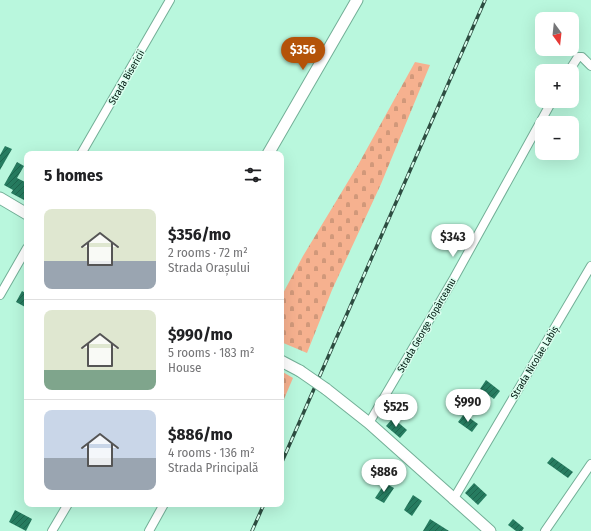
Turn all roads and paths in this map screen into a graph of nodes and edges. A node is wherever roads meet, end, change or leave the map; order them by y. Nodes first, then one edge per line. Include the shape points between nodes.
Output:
1 (170, 0) edge
2 (357, 0) edge
3 (574, 64) edge
4 (591, 66) edge
5 (548, 108) edge
6 (83, 151) edge
7 (270, 151) edge
8 (0, 198) edge
9 (24, 212) edge
10 (24, 253) edge
11 (591, 266) edge
12 (0, 295) edge
13 (284, 363) edge
14 (369, 423) junction
15 (591, 464) edge
16 (453, 500) junction
17 (66, 507) edge
18 (162, 507) edge
19 (52, 531) edge
20 (149, 531) edge
21 (490, 531) edge
22 (545, 531) edge

1 - 6 street, Strada Bisericii
2 - 7 main road
3 - 4 street via 578,57
5 - 14 street, Strada George Topârceanu via 454,278
8 - 9 main road
10 - 12 street
11 - 16 street, Strada Nicolae Labiș
13 - 14 main road, bridge via 326,389
14 - 16 main road
15 - 22 street
16 - 21 main road
17 - 19 street
18 - 20 street

